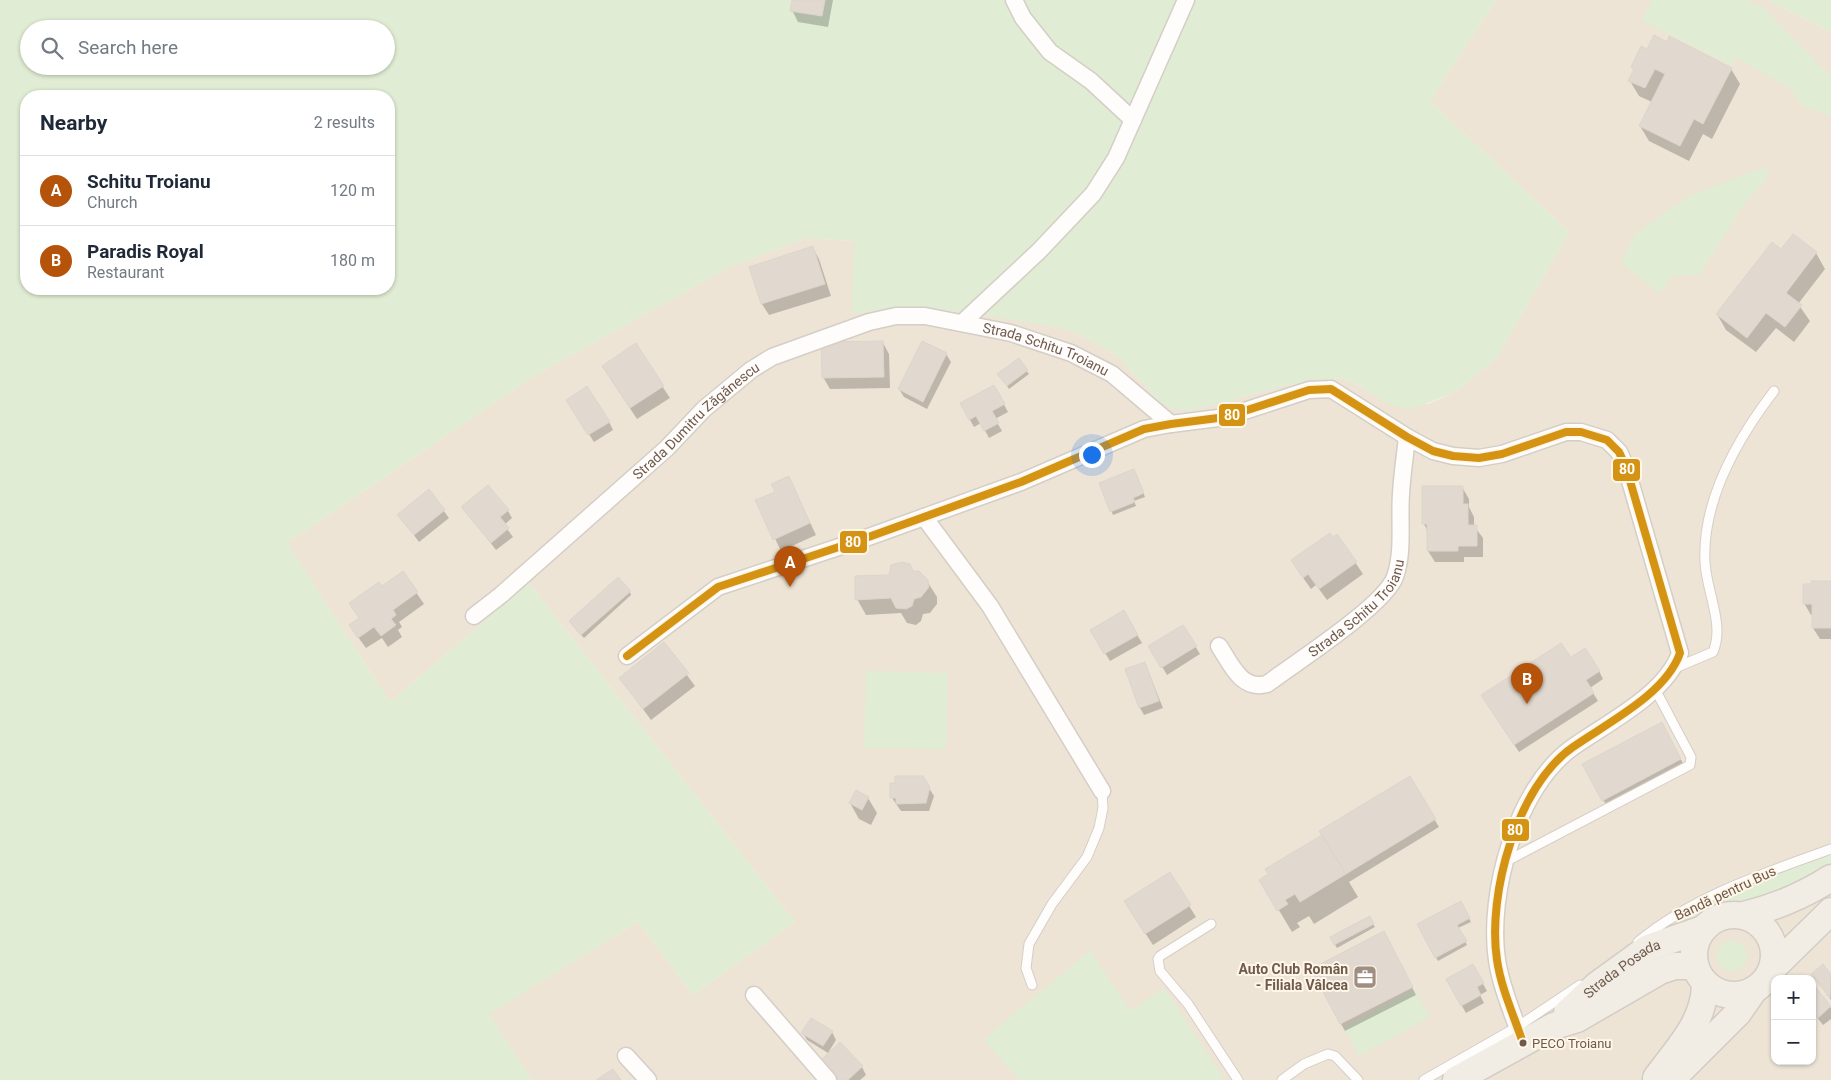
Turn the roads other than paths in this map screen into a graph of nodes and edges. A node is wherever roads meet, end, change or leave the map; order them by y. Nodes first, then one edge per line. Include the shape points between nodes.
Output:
1 (1014, 0) edge
2 (1186, 0) edge
3 (1133, 120) junction
4 (962, 323) junction
5 (1774, 391) dead end
6 (1171, 424) junction
7 (1407, 437) junction
8 (928, 515) junction
9 (474, 616) dead end
10 (1218, 646) dead end
11 (627, 656) dead end
12 (1675, 668) junction
13 (1655, 688) junction
14 (1102, 791) joint
15 (1831, 849) edge
16 (1505, 862) junction
17 (1831, 878) edge
18 (1831, 911) edge
19 (1744, 915) junction
20 (1210, 924) dead end
21 (1703, 929) junction
22 (1772, 969) junction
23 (1700, 975) junction
24 (1032, 985) dead end
25 (1754, 990) junction
26 (754, 995) dead end
27 (1554, 1026) junction
28 (1520, 1035) junction
29 (626, 1056) dead end
30 (648, 1080) edge
31 (828, 1080) edge
32 (1238, 1080) edge
33 (1282, 1080) edge
34 (1358, 1080) edge
35 (1424, 1080) edge
36 (1456, 1080) edge
37 (1654, 1080) edge
38 (1671, 1080) edge

1 - 3 street via 1023,18 1050,52 1091,81
2 - 3 street
3 - 4 street via 1116,158 1093,194 1039,251
4 - 6 street, Strada Schitu Troianu via 1010,333 1093,363 1112,374
4 - 9 street, Strada Dumitru Zăgănescu via 925,316 896,316 869,322 758,365 731,385 667,448
5 - 12 lane via 1738,447 1708,522 1705,563 1716,646 1713,652
6 - 7 street via 1226,417 1309,390 1331,389
6 - 8 street via 1144,430 1021,482
7 - 10 street, Strada Schitu Troianu via 1399,552 1388,590 1358,617 1267,684 1257,687 1246,684
7 - 12 street via 1433,451 1479,458 1524,448 1566,432 1581,432 1606,440 1626,466 1676,636 1680,653
8 - 11 street via 718,587
8 - 14 street via 990,606
12 - 13 street
13 - 16 street via 1555,762 1533,795
13 - 16 lane via 1691,757 1690,766
14 - 24 lane via 1099,828 1087,858 1052,904 1029,944 1026,968
15 - 28 lane, Bandă pentru Bus via 1755,878 1688,908 1659,925
16 - 28 street via 1497,889 1494,934 1497,961
17 - 19 main road via 1807,894
18 - 22 main road
19 - 21 main road via 1717,918
19 - 22 main road via 1766,930 1773,942
20 - 32 lane via 1160,956 1158,965
21 - 23 main road via 1694,947
21 - 27 main road, Strada Posada via 1648,948 1596,985
22 - 25 main road
23 - 25 main road via 1716,991 1729,995
23 - 27 main road, Strada Posada via 1676,966 1660,971 1577,1019
23 - 37 main road via 1703,1007 1696,1024
25 - 38 main road via 1738,1013
26 - 31 street
27 - 28 main road, Strada Posada
28 - 35 lane, Bandă pentru Bus
28 - 36 main road, Strada Posada
29 - 30 street
33 - 34 lane via 1304,1064 1328,1054 1335,1056

